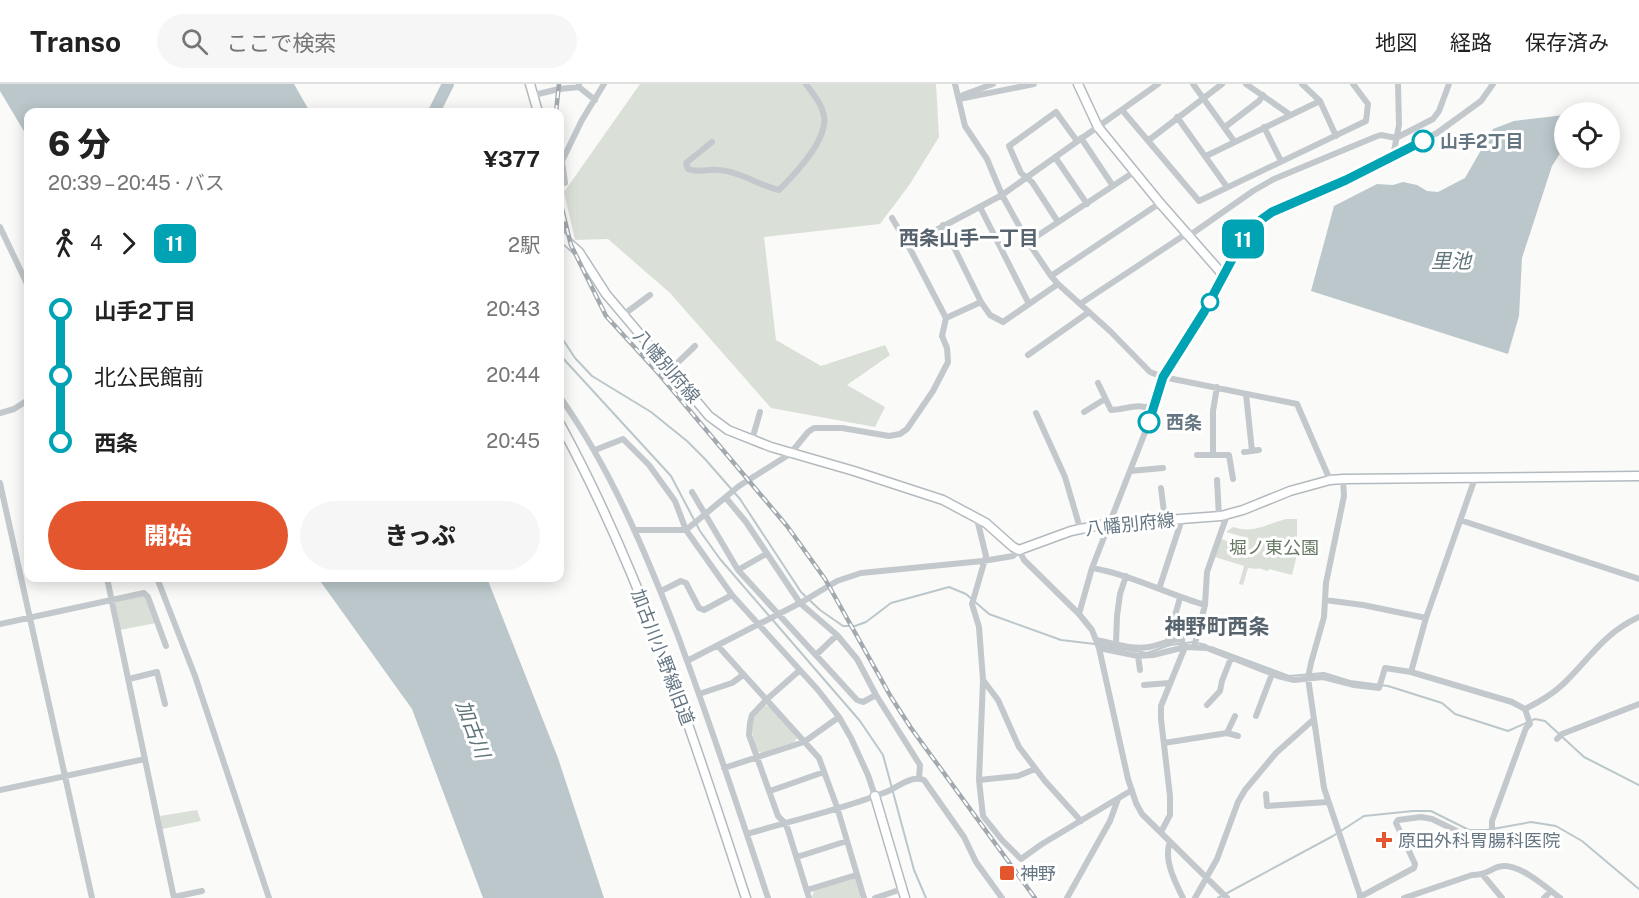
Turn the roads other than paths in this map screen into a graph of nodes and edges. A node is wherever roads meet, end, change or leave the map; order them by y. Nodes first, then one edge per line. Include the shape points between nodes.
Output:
1 (531, 84) edge
2 (604, 84) edge
3 (806, 84) edge
4 (955, 84) edge
5 (993, 84) edge
6 (1034, 84) edge
7 (1078, 84) edge
8 (1158, 84) edge
9 (1193, 84) edge
10 (1222, 84) edge
11 (1246, 84) edge
12 (1302, 84) edge
13 (1353, 84) edge
14 (1398, 84) edge
15 (1449, 84) edge
16 (1490, 85) edge
17 (579, 86) edge
18 (534, 95) junction
19 (1263, 95) junction
20 (961, 99) junction
21 (1202, 99) junction
22 (595, 100) junction
23 (1320, 101) junction
24 (537, 108) edge
25 (1122, 110) junction
26 (1289, 114) junction
27 (1177, 117) junction
28 (1098, 127) junction
29 (1225, 127) junction
30 (1264, 128) junction
31 (1336, 136) junction
32 (1396, 138) junction
33 (1079, 139) junction
34 (1149, 140) junction
35 (1234, 141) junction
36 (712, 142) dead end
37 (1206, 156) junction
38 (1393, 156) junction
39 (564, 157) edge
40 (1055, 157) junction
41 (1281, 161) junction
42 (1134, 172) junction
43 (564, 176) edge
44 (1027, 177) junction
45 (565, 183) dead end
46 (1113, 186) junction
47 (1227, 187) junction
48 (1002, 195) junction
49 (1160, 203) junction
50 (1087, 204) junction
51 (980, 207) junction
52 (892, 218) dead end
53 (1059, 222) junction
54 (943, 225) junction
55 (0, 227) edge
56 (1186, 234) junction
57 (564, 238) edge
58 (1029, 242) junction
59 (908, 246) junction
60 (1051, 276) junction
61 (1224, 276) junction
62 (24, 278) edge
63 (1058, 284) junction
64 (650, 295) dead end
65 (981, 302) junction
66 (1029, 304) junction
67 (1080, 304) junction
68 (1089, 312) junction
69 (623, 315) junction
70 (946, 318) junction
71 (695, 345) dead end
72 (1028, 355) dead end
73 (670, 370) junction
74 (1163, 377) junction
75 (1098, 383) dead end
76 (1217, 387) junction
77 (1246, 394) junction
78 (1105, 399) junction
79 (24, 403) edge
80 (564, 403) edge
81 (1153, 409) junction
82 (760, 412) dead end
83 (1084, 412) dead end
84 (0, 413) edge
85 (1036, 413) dead end
86 (564, 432) edge
87 (752, 440) junction
88 (595, 450) junction
89 (1251, 451) dead end
90 (790, 454) junction
91 (1213, 454) junction
92 (1197, 455) dead end
93 (1163, 468) dead end
94 (1130, 471) junction
95 (1639, 476) edge
96 (1475, 478) junction
97 (1233, 479) dead end
98 (1343, 479) junction
99 (1217, 480) dead end
100 (1330, 480) junction
101 (0, 483) edge
102 (1161, 488) dead end
103 (692, 492) dead end
104 (726, 498) junction
105 (704, 515) junction
106 (1223, 515) junction
107 (977, 519) junction
108 (1182, 519) junction
109 (1165, 520) junction
110 (1460, 520) junction
111 (1108, 525) junction
112 (1080, 528) junction
113 (687, 529) junction
114 (634, 530) junction
115 (1019, 550) junction
116 (766, 554) junction
117 (983, 561) junction
118 (1092, 568) junction
119 (738, 570) junction
120 (1126, 576) junction
121 (1639, 579) edge
122 (108, 582) edge
123 (159, 582) edge
124 (1159, 589) junction
125 (661, 591) junction
126 (732, 595) junction
127 (1180, 598) junction
128 (111, 599) junction
129 (1324, 600) junction
130 (801, 602) junction
131 (1205, 605) junction
132 (779, 614) junction
133 (1079, 614) junction
134 (31, 617) junction
135 (1426, 618) junction
136 (1639, 618) edge
137 (0, 624) edge
138 (758, 625) junction
139 (837, 635) junction
140 (1096, 640) junction
141 (1168, 640) junction
142 (1116, 643) junction
143 (1195, 643) junction
144 (166, 646) dead end
145 (718, 646) junction
146 (1184, 647) junction
147 (1099, 648) junction
148 (817, 654) junction
149 (1138, 656) junction
150 (1231, 658) junction
151 (687, 661) junction
152 (800, 670) junction
153 (1140, 670) dead end
154 (1411, 672) junction
155 (1272, 674) junction
156 (743, 675) junction
157 (1308, 678) junction
158 (129, 679) junction
159 (983, 680) junction
160 (1169, 683) junction
161 (1144, 685) dead end
162 (699, 694) junction
163 (876, 695) junction
164 (766, 700) junction
165 (1639, 704) edge
166 (165, 705) dead end
167 (1206, 705) dead end
168 (1525, 710) junction
169 (1235, 716) dead end
170 (1256, 716) dead end
171 (839, 717) junction
172 (1313, 720) junction
173 (1227, 733) junction
174 (1238, 736) dead end
175 (1560, 736) dead end
176 (804, 742) junction
177 (1164, 743) junction
178 (758, 758) junction
179 (145, 759) junction
180 (724, 768) junction
181 (1035, 768) junction
182 (824, 772) junction
183 (64, 777) junction
184 (920, 778) junction
185 (979, 780) junction
186 (0, 790) edge
187 (1132, 790) junction
188 (770, 791) junction
189 (1266, 794) dead end
190 (875, 796) junction
191 (1118, 799) junction
192 (1328, 802) junction
193 (837, 807) junction
194 (1081, 821) junction
195 (785, 823) junction
196 (1161, 832) junction
197 (747, 834) junction
198 (847, 842) junction
199 (1170, 842) junction
200 (796, 857) junction
201 (856, 875) junction
202 (1483, 875) junction
203 (1208, 878) junction
204 (902, 889) junction
205 (807, 890) junction
206 (202, 891) dead end
207 (1551, 891) junction
208 (174, 897) edge
209 (92, 898) edge
210 (269, 898) edge
211 (746, 898) edge
212 (768, 898) edge
213 (809, 898) edge
214 (864, 898) edge
215 (874, 898) edge
216 (905, 898) edge
217 (1002, 898) edge
218 (1067, 898) edge
219 (1183, 898) edge
220 (1195, 898) edge
221 (1227, 898) edge
222 (1360, 898) edge
223 (1404, 898) edge
224 (1502, 898) edge
225 (1544, 898) edge
226 (1560, 898) edge

1 - 18 main road
2 - 22 street
3 - 36 street via 824,113 823,132 810,155 779,190 719,170 688,169 686,164
4 - 20 street
5 - 20 street
6 - 20 street
7 - 28 main road
8 - 25 street
9 - 21 street
10 - 21 street
11 - 19 street
12 - 23 street
13 - 31 street via 1368,104 1366,121
14 - 32 street
15 - 32 street via 1432,119
16 - 38 street via 1481,100 1450,125
17 - 18 street
17 - 22 street
18 - 24 main road
19 - 26 street
19 - 29 street
20 - 48 street via 965,126 987,159
21 - 27 street
21 - 29 street
22 - 39 street
23 - 26 street
23 - 31 street
25 - 28 street
25 - 34 street
26 - 30 street
27 - 34 street
27 - 37 street
28 - 33 street
28 - 42 main road
29 - 35 street
30 - 35 street
30 - 41 street
31 - 41 street
32 - 38 street
32 - 56 street via 1375,137 1274,179
33 - 40 street
33 - 44 street via 1056,112 1009,146 1021,173
33 - 46 street
34 - 47 street via 1199,201
35 - 37 street
37 - 47 street
38 - 61 street via 1272,212 1244,237
40 - 44 street
40 - 50 street
41 - 47 street
42 - 46 street
42 - 49 main road
43 - 45 street
44 - 48 street
44 - 53 street
46 - 50 street
48 - 51 street
48 - 58 street
49 - 56 main road
49 - 60 street
50 - 53 street
51 - 54 street
51 - 66 street
52 - 59 street
53 - 58 street
54 - 59 street
54 - 65 street
55 - 62 street
56 - 61 main road
56 - 67 street
57 - 69 main road, 八幡別府線 via 579,252
58 - 60 street
59 - 70 street
60 - 63 street
61 - 74 street
63 - 66 street
63 - 67 street
64 - 69 street
65 - 66 street via 990,315 1003,322
65 - 70 street
67 - 68 street
68 - 72 street
68 - 74 street via 1150,372
69 - 73 main road, 八幡別府線
70 - 90 street via 942,336 948,362 907,429 889,436 814,428
71 - 73 street
73 - 87 main road, 八幡別府線 via 709,416
74 - 76 street
74 - 81 street
75 - 78 street
76 - 77 street
76 - 91 street
77 - 89 street
77 - 100 street via 1297,404
78 - 81 street via 1113,411 1143,405
78 - 83 street
79 - 84 street
80 - 88 street
81 - 94 street
82 - 87 street
85 - 112 street via 1065,477
86 - 211 main road, 加古川小野線旧道 via 598,498 646,610 691,728
87 - 90 main road, 八幡別府線
88 - 113 street via 623,439 650,465 675,501
88 - 114 street
90 - 104 street
90 - 107 main road, 八幡別府線 via 943,500
91 - 92 street
91 - 97 street via 1229,455
93 - 94 street
94 - 111 street
95 - 96 main road, 八幡別府線
96 - 98 main road, 八幡別府線
96 - 110 street
98 - 100 main road, 八幡別府線
98 - 129 street via 1344,496
99 - 106 street
100 - 106 main road, 八幡別府線
101 - 134 street
102 - 109 street
103 - 105 street
104 - 105 street
104 - 116 street
105 - 113 street
105 - 119 street
106 - 108 main road, 八幡別府線
106 - 131 street via 1207,572
107 - 115 main road, 八幡別府線
107 - 117 street via 986,556
108 - 109 main road, 八幡別府線
108 - 124 street
109 - 111 main road, 八幡別府線
110 - 121 street
110 - 135 street
111 - 112 main road, 八幡別府線
111 - 118 street
112 - 115 main road, 八幡別府線
113 - 114 street
113 - 126 street
114 - 125 street
115 - 117 street via 1013,556
115 - 133 street via 1024,560
116 - 119 street
116 - 130 street
117 - 130 street via 861,573 837,581
117 - 159 street via 972,604 979,627
118 - 120 street
118 - 133 street
119 - 132 street
120 - 124 street
120 - 142 street via 1120,594
122 - 128 street
123 - 210 street via 195,676
124 - 127 street
125 - 126 street via 681,581 686,583 699,608 704,610
125 - 151 street
126 - 138 street
127 - 131 street
127 - 141 street
128 - 134 street
128 - 144 street via 146,594
128 - 158 street
129 - 135 street
129 - 157 street via 1324,617
130 - 132 street
130 - 139 street
131 - 143 street
132 - 138 street
132 - 148 street
133 - 140 street
134 - 137 street
134 - 183 street
135 - 154 street
136 - 168 street via 1603,639 1560,687
138 - 145 street
138 - 152 street
139 - 148 street
139 - 163 street via 857,659
140 - 142 street
140 - 147 street
141 - 142 street via 1149,647
141 - 146 street via 1182,639
143 - 146 street
143 - 150 street
145 - 151 street
145 - 156 street
146 - 149 street
146 - 160 street
147 - 149 street
147 - 187 street
148 - 163 street via 857,700 863,702
149 - 153 street
150 - 155 street
150 - 167 street via 1220,691
151 - 162 street
152 - 164 street
152 - 171 street
154 - 157 street via 1385,668 1379,688 1323,677
154 - 168 street via 1512,702
155 - 157 street via 1294,680
155 - 170 street via 1256,705
156 - 162 street
156 - 164 street
157 - 172 street
158 - 166 street via 158,672
158 - 179 street
159 - 181 street
159 - 185 street
160 - 161 street
160 - 177 street via 1161,706
162 - 180 street
163 - 184 street via 920,765
164 - 176 street
164 - 178 street via 750,723 749,735
165 - 175 street
168 - 222 street via 1530,724 1492,821 1492,834 1473,837 1421,817 1398,820 1414,868
169 - 173 street
171 - 176 street
171 - 190 street
172 - 192 street
172 - 203 street via 1276,753 1245,790
173 - 174 street
173 - 177 street
176 - 178 street
176 - 182 street via 819,758
177 - 196 street via 1170,815
178 - 180 street
178 - 188 street
179 - 183 street
179 - 208 street
180 - 197 street
181 - 185 street via 1018,776
181 - 194 street
182 - 188 street
182 - 193 street
183 - 186 street
183 - 209 street
184 - 190 street
184 - 217 street via 945,809
185 - 194 street via 983,816 1021,859
187 - 191 street
187 - 196 street via 1142,814
188 - 195 street via 778,816
189 - 192 street via 1267,807
190 - 193 street
190 - 204 main road
191 - 194 street
191 - 218 street
192 - 222 street
193 - 195 street
193 - 198 street
195 - 197 street
195 - 200 street
196 - 199 street
197 - 212 street
198 - 200 street
198 - 201 street
199 - 203 street
199 - 219 street via 1168,857
200 - 205 street
201 - 205 street
201 - 214 street
202 - 207 street via 1502,866 1513,868
202 - 223 street via 1472,875
202 - 224 street
203 - 220 street
203 - 221 street
204 - 215 street
204 - 216 main road
205 - 213 street
206 - 208 street
207 - 225 street
207 - 226 street

